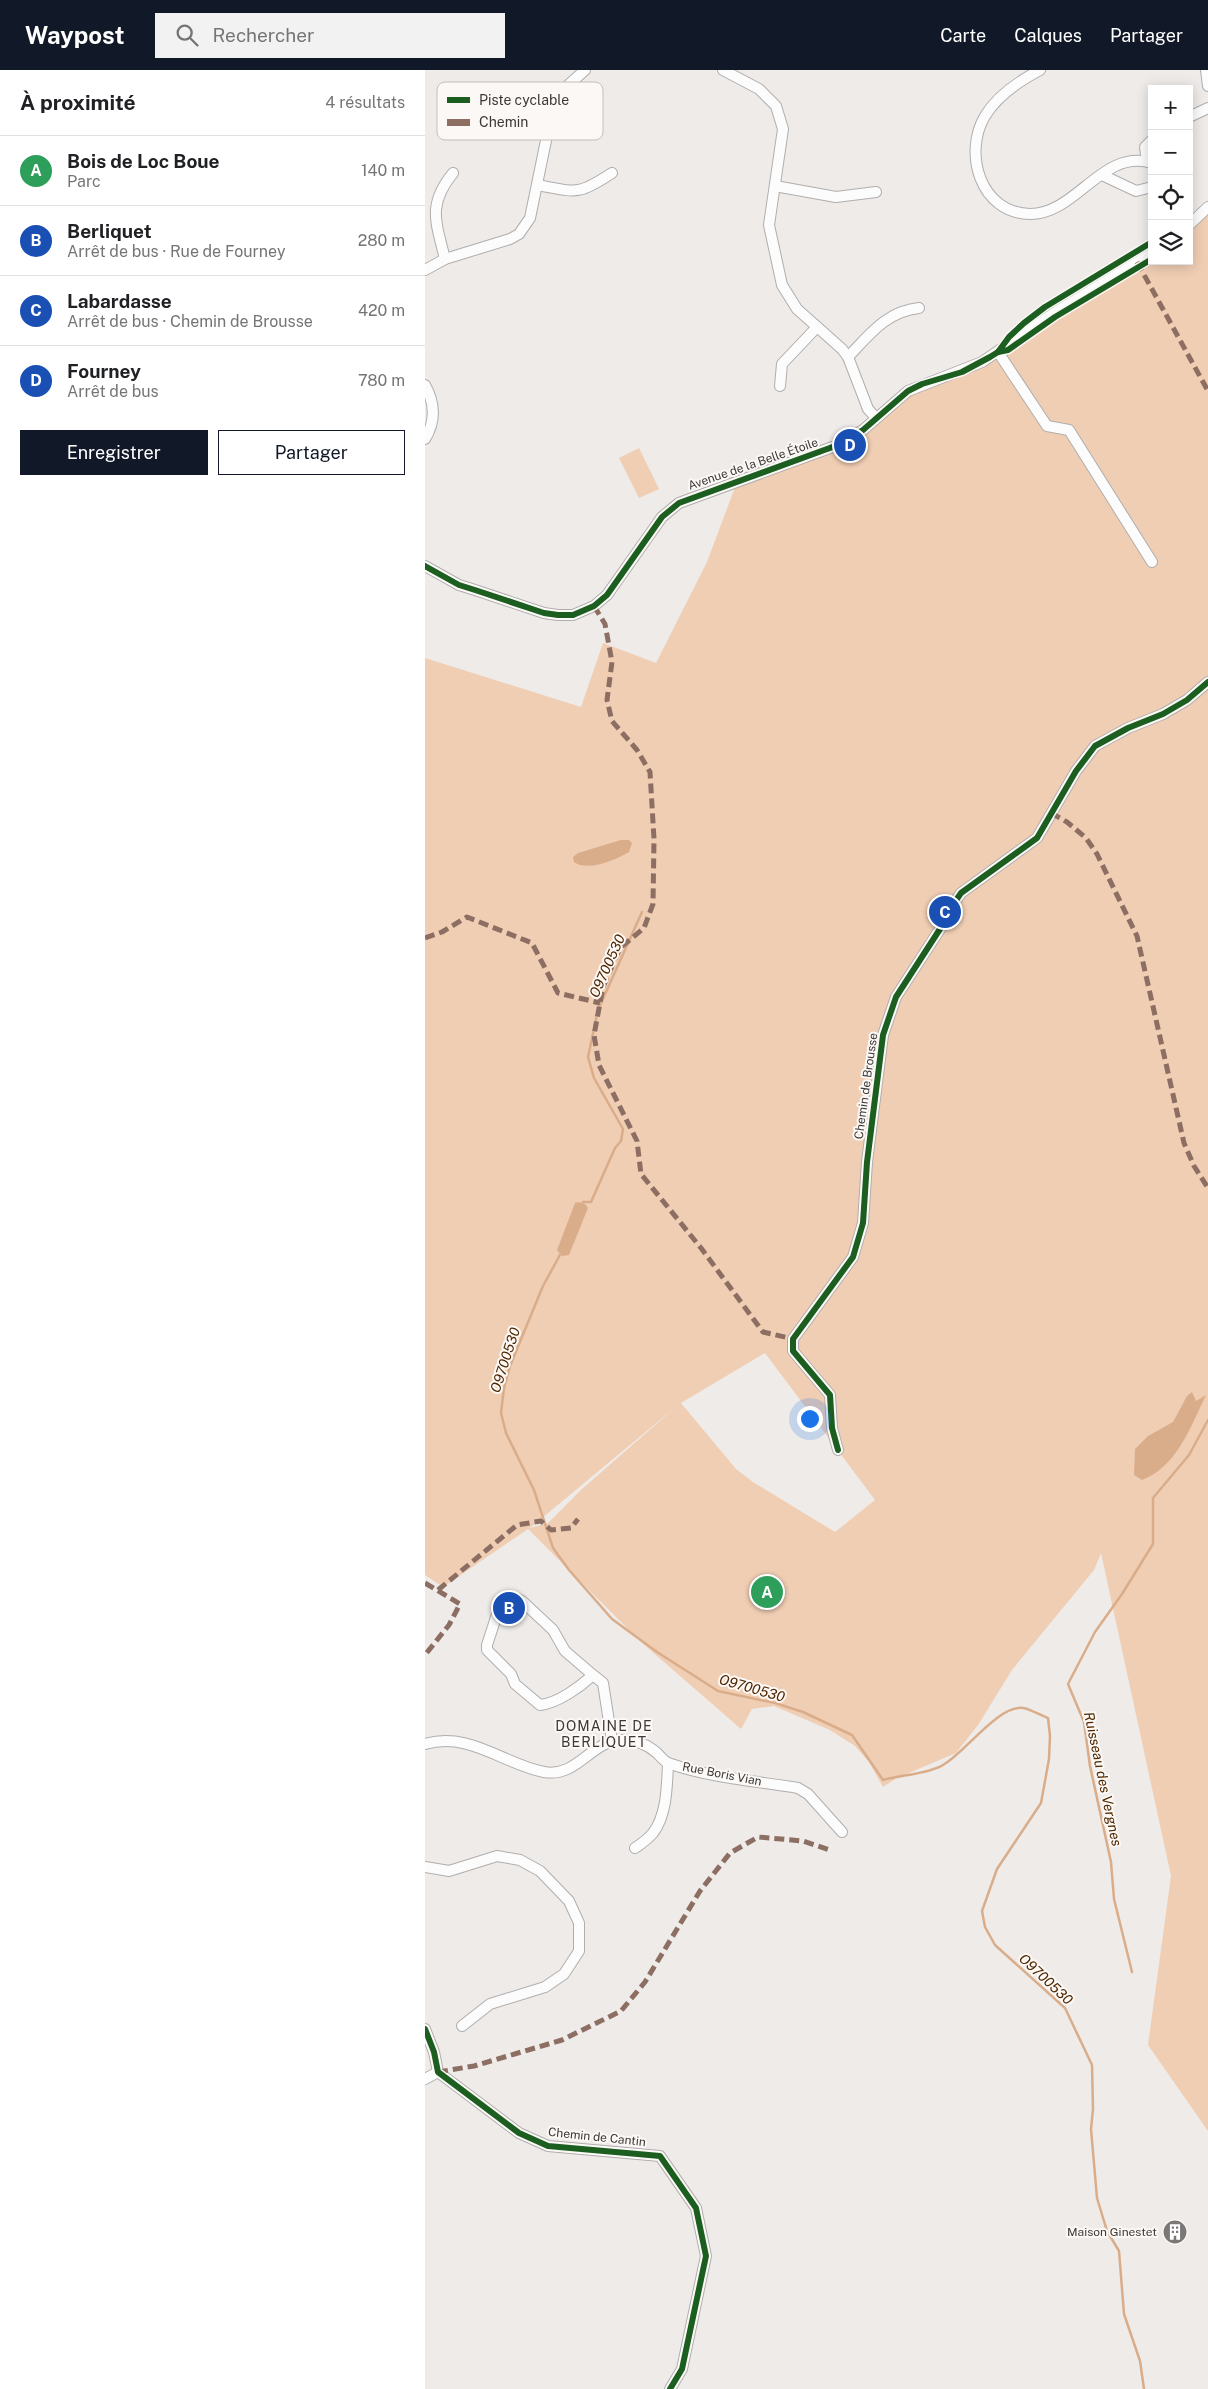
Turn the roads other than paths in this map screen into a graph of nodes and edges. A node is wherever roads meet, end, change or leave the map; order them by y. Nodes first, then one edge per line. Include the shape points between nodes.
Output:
1 (585, 70) edge
2 (723, 70) edge
3 (1040, 70) edge
4 (1205, 70) edge
5 (572, 82) edge
6 (1208, 86) edge
7 (1208, 108) edge
8 (1193, 115) edge
9 (546, 140) edge
10 (1148, 144) edge
11 (1148, 158) edge
12 (1148, 162) edge
13 (453, 173) dead end
14 (612, 173) dead end
15 (1102, 175) junction
16 (537, 185) junction
17 (775, 186) junction
18 (1148, 188) edge
19 (876, 192) dead end
20 (1208, 207) edge
21 (1193, 221) edge
22 (1148, 255) edge
23 (445, 259) junction
24 (425, 270) edge
25 (919, 308) dead end
26 (817, 327) junction
27 (998, 352) junction
28 (848, 357) junction
29 (425, 385) edge
30 (780, 386) dead end
31 (876, 418) junction
32 (425, 439) edge
33 (1151, 555) dead end
34 (425, 566) edge
35 (1208, 682) edge
36 (838, 1450) dead end
37 (593, 1676) junction
38 (613, 1741) junction
39 (425, 1744) edge
40 (668, 1764) junction
41 (842, 1832) dead end
42 (635, 1848) dead end
43 (425, 1867) edge
44 (462, 2026) dead end
45 (425, 2029) edge
46 (438, 2072) junction
47 (425, 2079) edge
48 (670, 2389) edge

1 - 5 street
2 - 17 street via 759,89 776,106 783,129
3 - 15 street via 993,105 980,126 975,155 983,186 1004,207 1029,214 1059,206
4 - 6 street
7 - 8 street
9 - 16 street
10 - 11 street via 1145,147
12 - 15 street via 1127,161
13 - 23 street via 441,188 434,214
14 - 16 street via 581,191
15 - 18 street via 1136,191
16 - 23 street via 530,218 519,234
17 - 19 street via 836,197
17 - 26 street via 769,224 782,286 791,302
20 - 21 street
22 - 27 street, Avenue de la Belle Étoile via 1057,311
23 - 24 street
25 - 28 street via 890,317
26 - 28 street
26 - 30 street via 782,364
27 - 31 street, Avenue de la Belle Étoile via 965,370 902,394
27 - 33 street via 1044,423 1069,430
28 - 31 street via 868,409
29 - 32 street via 434,417
31 - 34 street, Avenue de la Belle Étoile via 829,449 679,503 663,517 607,595 580,613 565,616 545,613 459,585
35 - 36 street, Chemin de Brousse via 1163,714 1127,728 1095,746 1076,771 1037,838 961,893 896,997 883,1035 861,1232 853,1257 793,1339 793,1351 831,1395 831,1428
37 - 37 street via 550,1702 540,1705 535,1702 487,1650 500,1605 511,1599 522,1601 553,1630 565,1651
37 - 38 street via 603,1683
38 - 39 street via 599,1747 571,1769 554,1772 537,1770 469,1744 443,1741
38 - 40 street, Rue Boris Vian via 632,1741 647,1746
40 - 41 street, Rue Boris Vian via 798,1788 808,1794
40 - 42 street via 662,1812 653,1832
43 - 44 street via 449,1871 497,1856 520,1860 540,1871 569,1901 579,1923 579,1952 564,1974 545,1987 490,2004
45 - 46 street
46 - 47 street
46 - 48 street, Chemin de Cantin via 519,2133 548,2146 660,2156 695,2208 706,2256 681,2370

